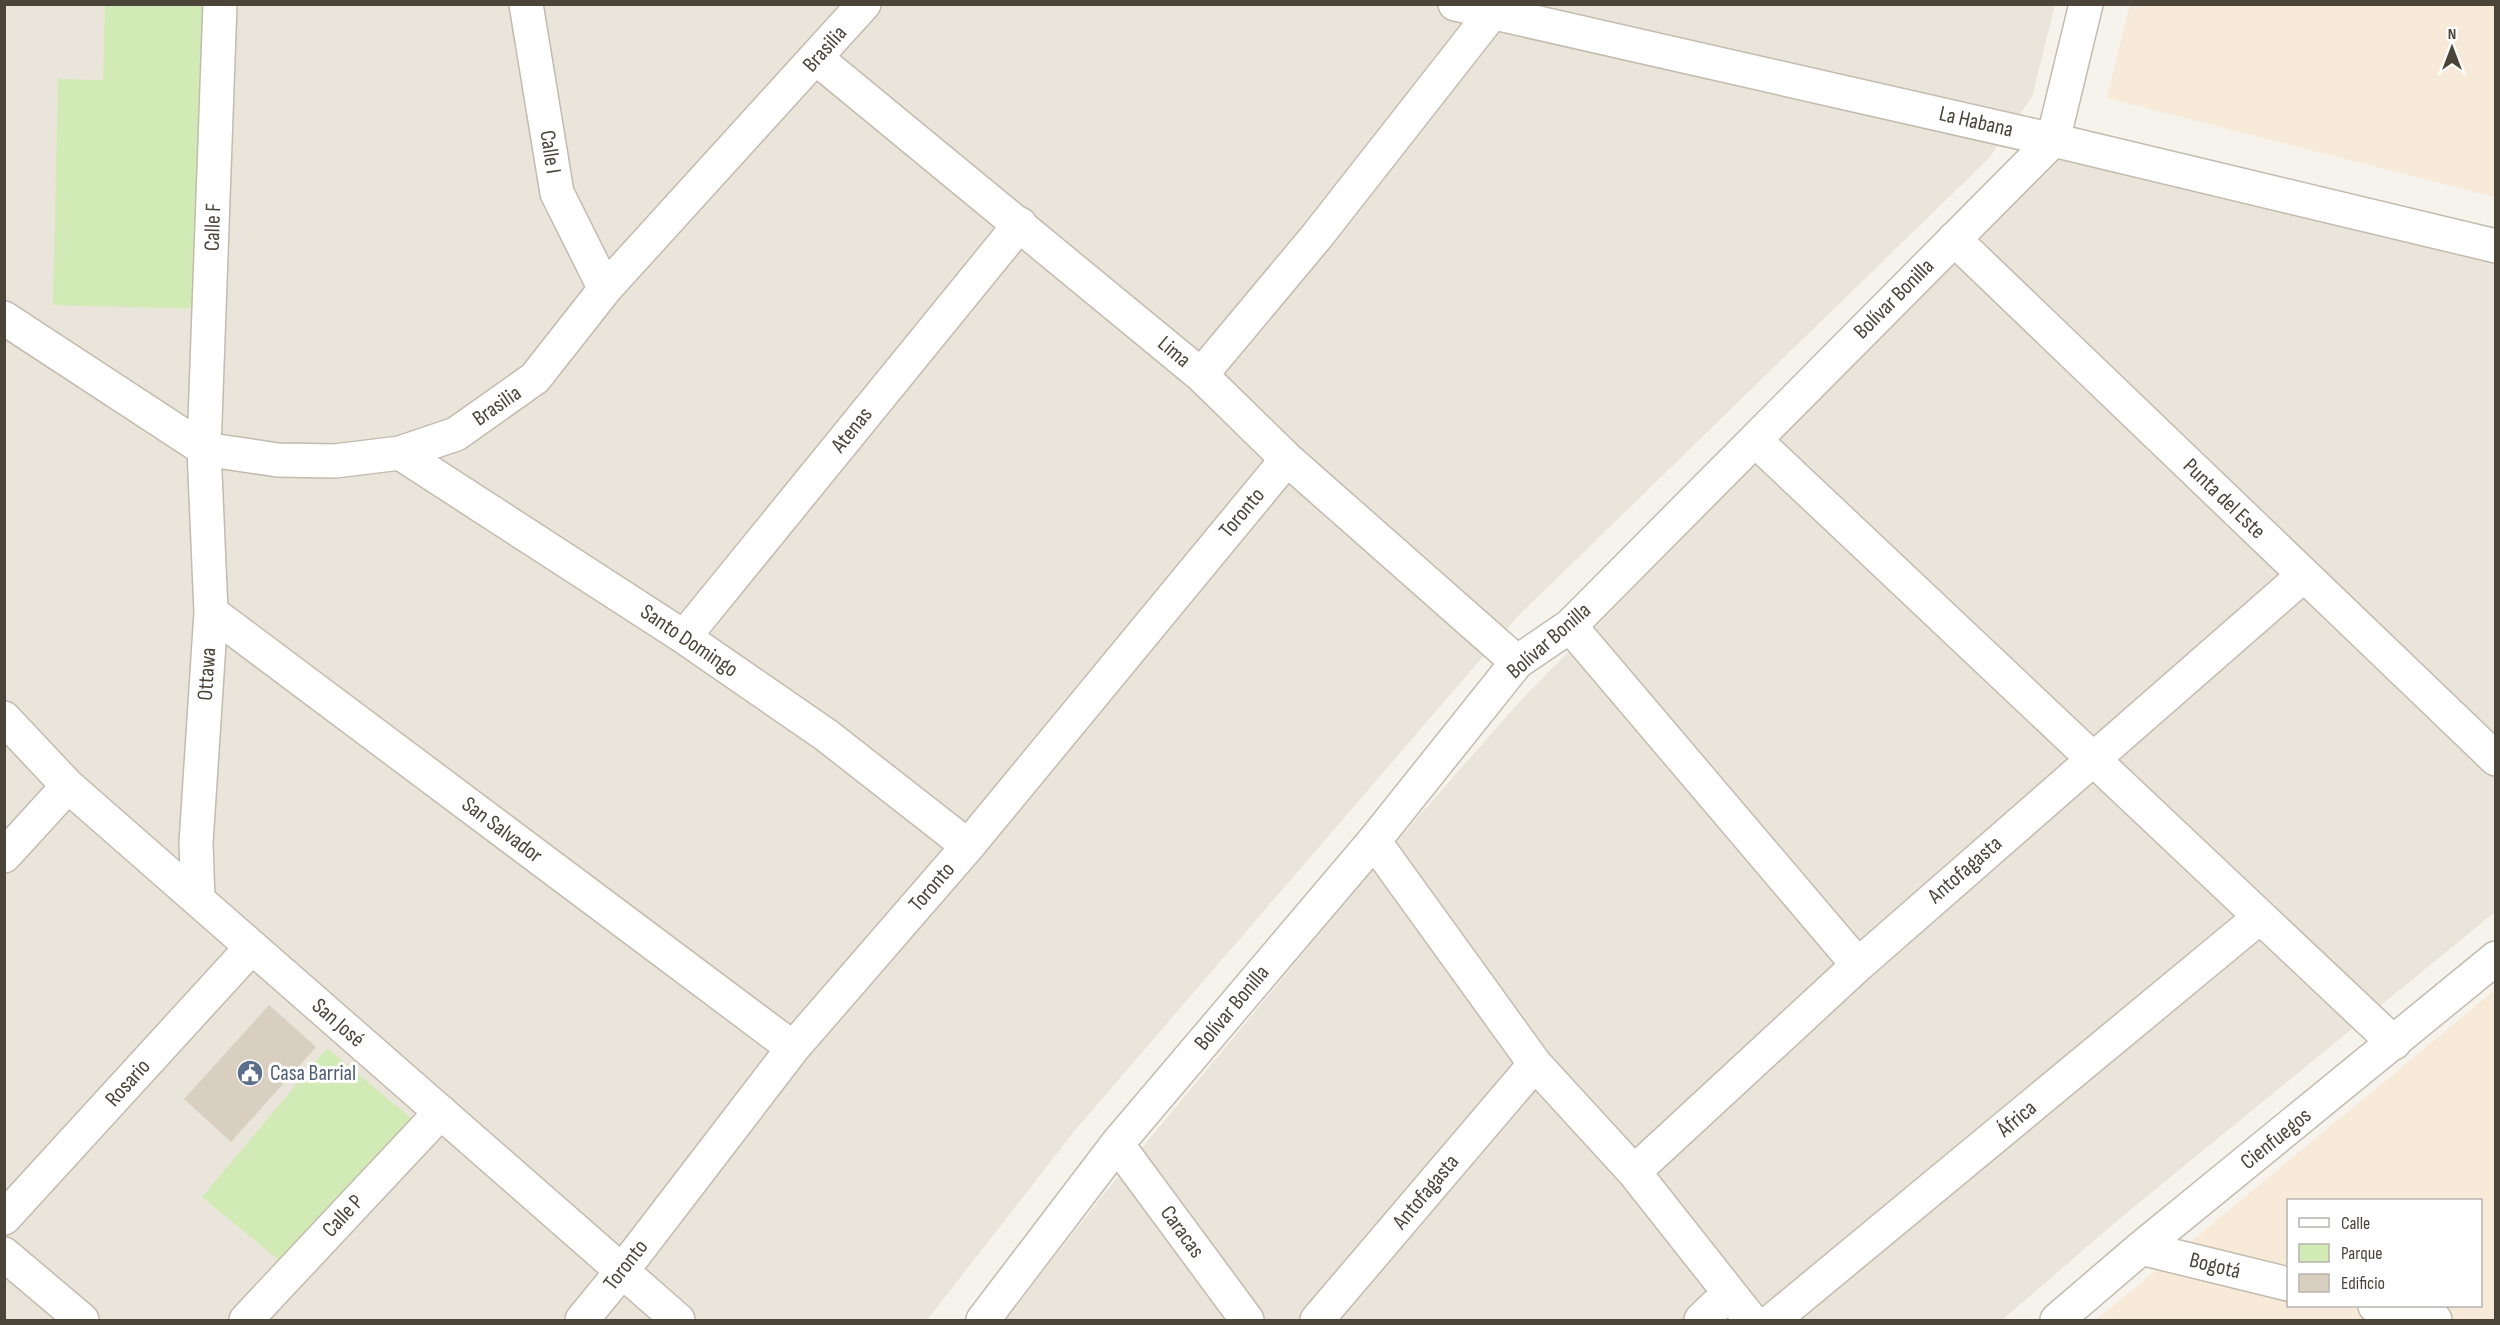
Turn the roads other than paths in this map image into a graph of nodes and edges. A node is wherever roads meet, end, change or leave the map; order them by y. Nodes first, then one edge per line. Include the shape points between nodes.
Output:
1 (220, 4) edge
2 (526, 4) edge
3 (864, 4) edge
4 (1455, 4) edge
5 (2085, 4) edge
6 (1491, 14) junction
7 (816, 58) junction
8 (2053, 140) junction
9 (1020, 224) junction
10 (1954, 239) junction
11 (2496, 246) edge
12 (605, 290) junction
13 (4, 318) edge
14 (1202, 375) junction
15 (1755, 440) junction
16 (204, 449) junction
17 (399, 453) junction
18 (1287, 459) junction
19 (2304, 575) junction
20 (211, 612) junction
21 (1570, 626) junction
22 (684, 637) junction
23 (1517, 662) junction
24 (4, 718) edge
25 (2092, 758) junction
26 (2496, 759) edge
27 (68, 786) junction
28 (1374, 841) junction
29 (968, 846) junction
30 (4, 856) edge
31 (198, 899) junction
32 (2260, 917) junction
33 (252, 947) junction
34 (2496, 958) edge
35 (1858, 964) junction
36 (2394, 1043) junction
37 (793, 1048) junction
38 (1535, 1064) junction
39 (441, 1112) junction
40 (1117, 1144) junction
41 (1634, 1172) junction
42 (4, 1218) edge
43 (2141, 1248) junction
44 (4, 1254) edge
45 (622, 1271) junction
46 (2287, 1284) edge
47 (1729, 1293) junction
48 (2383, 1307) edge
49 (82, 1320) edge
50 (246, 1320) edge
51 (582, 1320) edge
52 (678, 1320) edge
53 (983, 1320) edge
54 (1247, 1320) edge
55 (1317, 1320) edge
56 (1701, 1320) edge
57 (1751, 1320) edge
58 (1773, 1320) edge
59 (2057, 1320) edge
60 (2435, 1320) edge

1 - 16 street, Calle F
2 - 12 street, Calle I via 557,193
3 - 7 street, Brasilia
4 - 6 street, La Habana
5 - 8 street
6 - 8 street, La Habana
6 - 14 street
7 - 9 street, Lima
7 - 12 street, Brasilia
8 - 10 street, Bolívar Bonilla
8 - 11 street, La Habana
9 - 14 street, Lima
9 - 22 street, Atenas
10 - 15 street, Bolívar Bonilla
10 - 19 street, Punta del Este
12 - 17 street, Brasilia via 535,378 456,434
13 - 16 street, Brasilia
14 - 18 street, Lima
15 - 21 street, Bolívar Bonilla
15 - 25 street
16 - 17 street, Brasilia via 278,460 335,461
16 - 20 street, Ottawa
17 - 22 street, Santo Domingo
18 - 23 street, Lima
18 - 29 street, Toronto
19 - 25 street, Antofagasta
19 - 26 street, Punta del Este
20 - 31 street, Ottawa via 196,843
20 - 37 street, San Salvador
21 - 23 street, Bolívar Bonilla
21 - 35 street
22 - 29 street, Santo Domingo via 826,735
23 - 28 street, Bolívar Bonilla
24 - 27 street, San José
25 - 32 street
25 - 35 street, Antofagasta
27 - 30 street
27 - 31 street, San José
28 - 38 street
28 - 40 street, Bolívar Bonilla
29 - 37 street, Toronto
31 - 33 street, San José
32 - 36 street
32 - 58 street, África
33 - 39 street, San José
33 - 42 street, Rosario
34 - 36 street, Cienfuegos
35 - 41 street, Antofagasta
36 - 43 street, Cienfuegos
37 - 45 street, Toronto
38 - 41 street
38 - 55 street, Antofagasta
39 - 45 street, San José
39 - 50 street, Calle P
40 - 53 street, Bolívar Bonilla
40 - 54 street, Caracas
41 - 47 street
43 - 46 street, Bogotá
43 - 59 street, Cienfuegos
44 - 49 street
45 - 51 street, Toronto
45 - 52 street, San José
47 - 56 street
47 - 57 street
48 - 60 street

